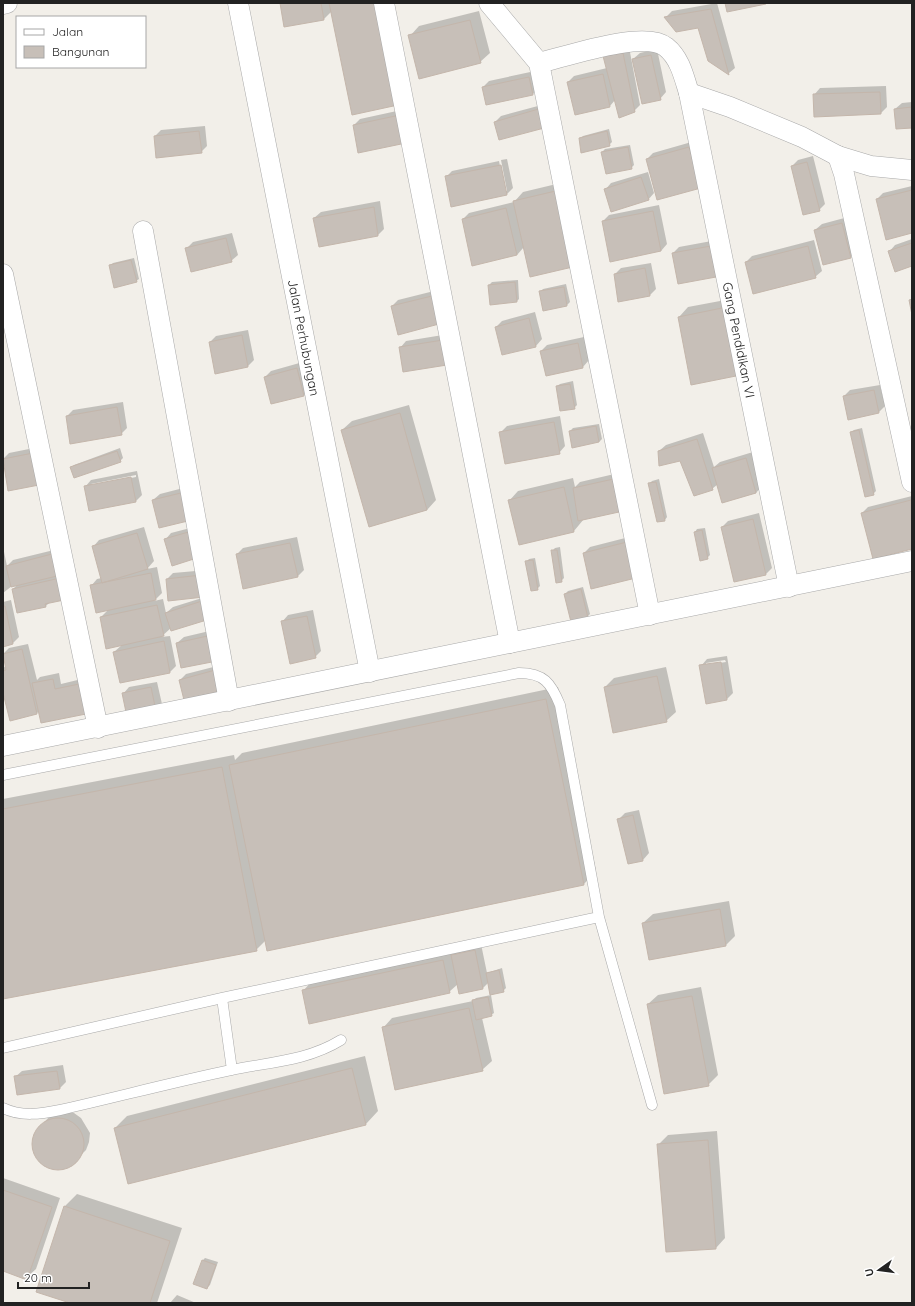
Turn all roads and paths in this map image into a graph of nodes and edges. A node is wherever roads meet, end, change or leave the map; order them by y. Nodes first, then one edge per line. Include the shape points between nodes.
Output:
1 (7, 3) edge
2 (238, 3) edge
3 (384, 3) edge
4 (489, 3) edge
5 (3, 4) edge
6 (539, 63) junction
7 (689, 93) junction
8 (838, 156) junction
9 (912, 170) edge
10 (144, 230) dead end
11 (3, 274) edge
12 (912, 482) edge
13 (912, 561) edge
14 (789, 587) junction
15 (650, 615) junction
16 (510, 643) junction
17 (370, 672) junction
18 (229, 700) junction
19 (98, 728) junction
20 (3, 746) edge
21 (3, 775) edge
22 (599, 917) junction
23 (222, 998) junction
24 (341, 1040) dead end
25 (3, 1048) edge
26 (232, 1070) junction
27 (652, 1105) dead end
28 (3, 1108) edge

1 - 5 street
2 - 17 street, Jalan Perhubungan
3 - 16 street
4 - 6 street
6 - 7 street, Gang Pendidikan VI via 624,42 657,42 670,50 677,60
6 - 15 street
7 - 8 street via 802,137
7 - 14 street, Gang Pendidikan VI
8 - 9 street via 872,166
8 - 12 street
10 - 18 street
11 - 19 street
13 - 14 street
14 - 15 street
15 - 16 street
16 - 17 street
17 - 18 street
18 - 19 street
19 - 20 street
21 - 22 lane via 514,674 533,673 549,684 560,705
22 - 23 lane
22 - 27 lane
23 - 25 lane
23 - 26 lane
24 - 26 lane via 326,1050 307,1056
26 - 28 lane via 40,1114 18,1113

